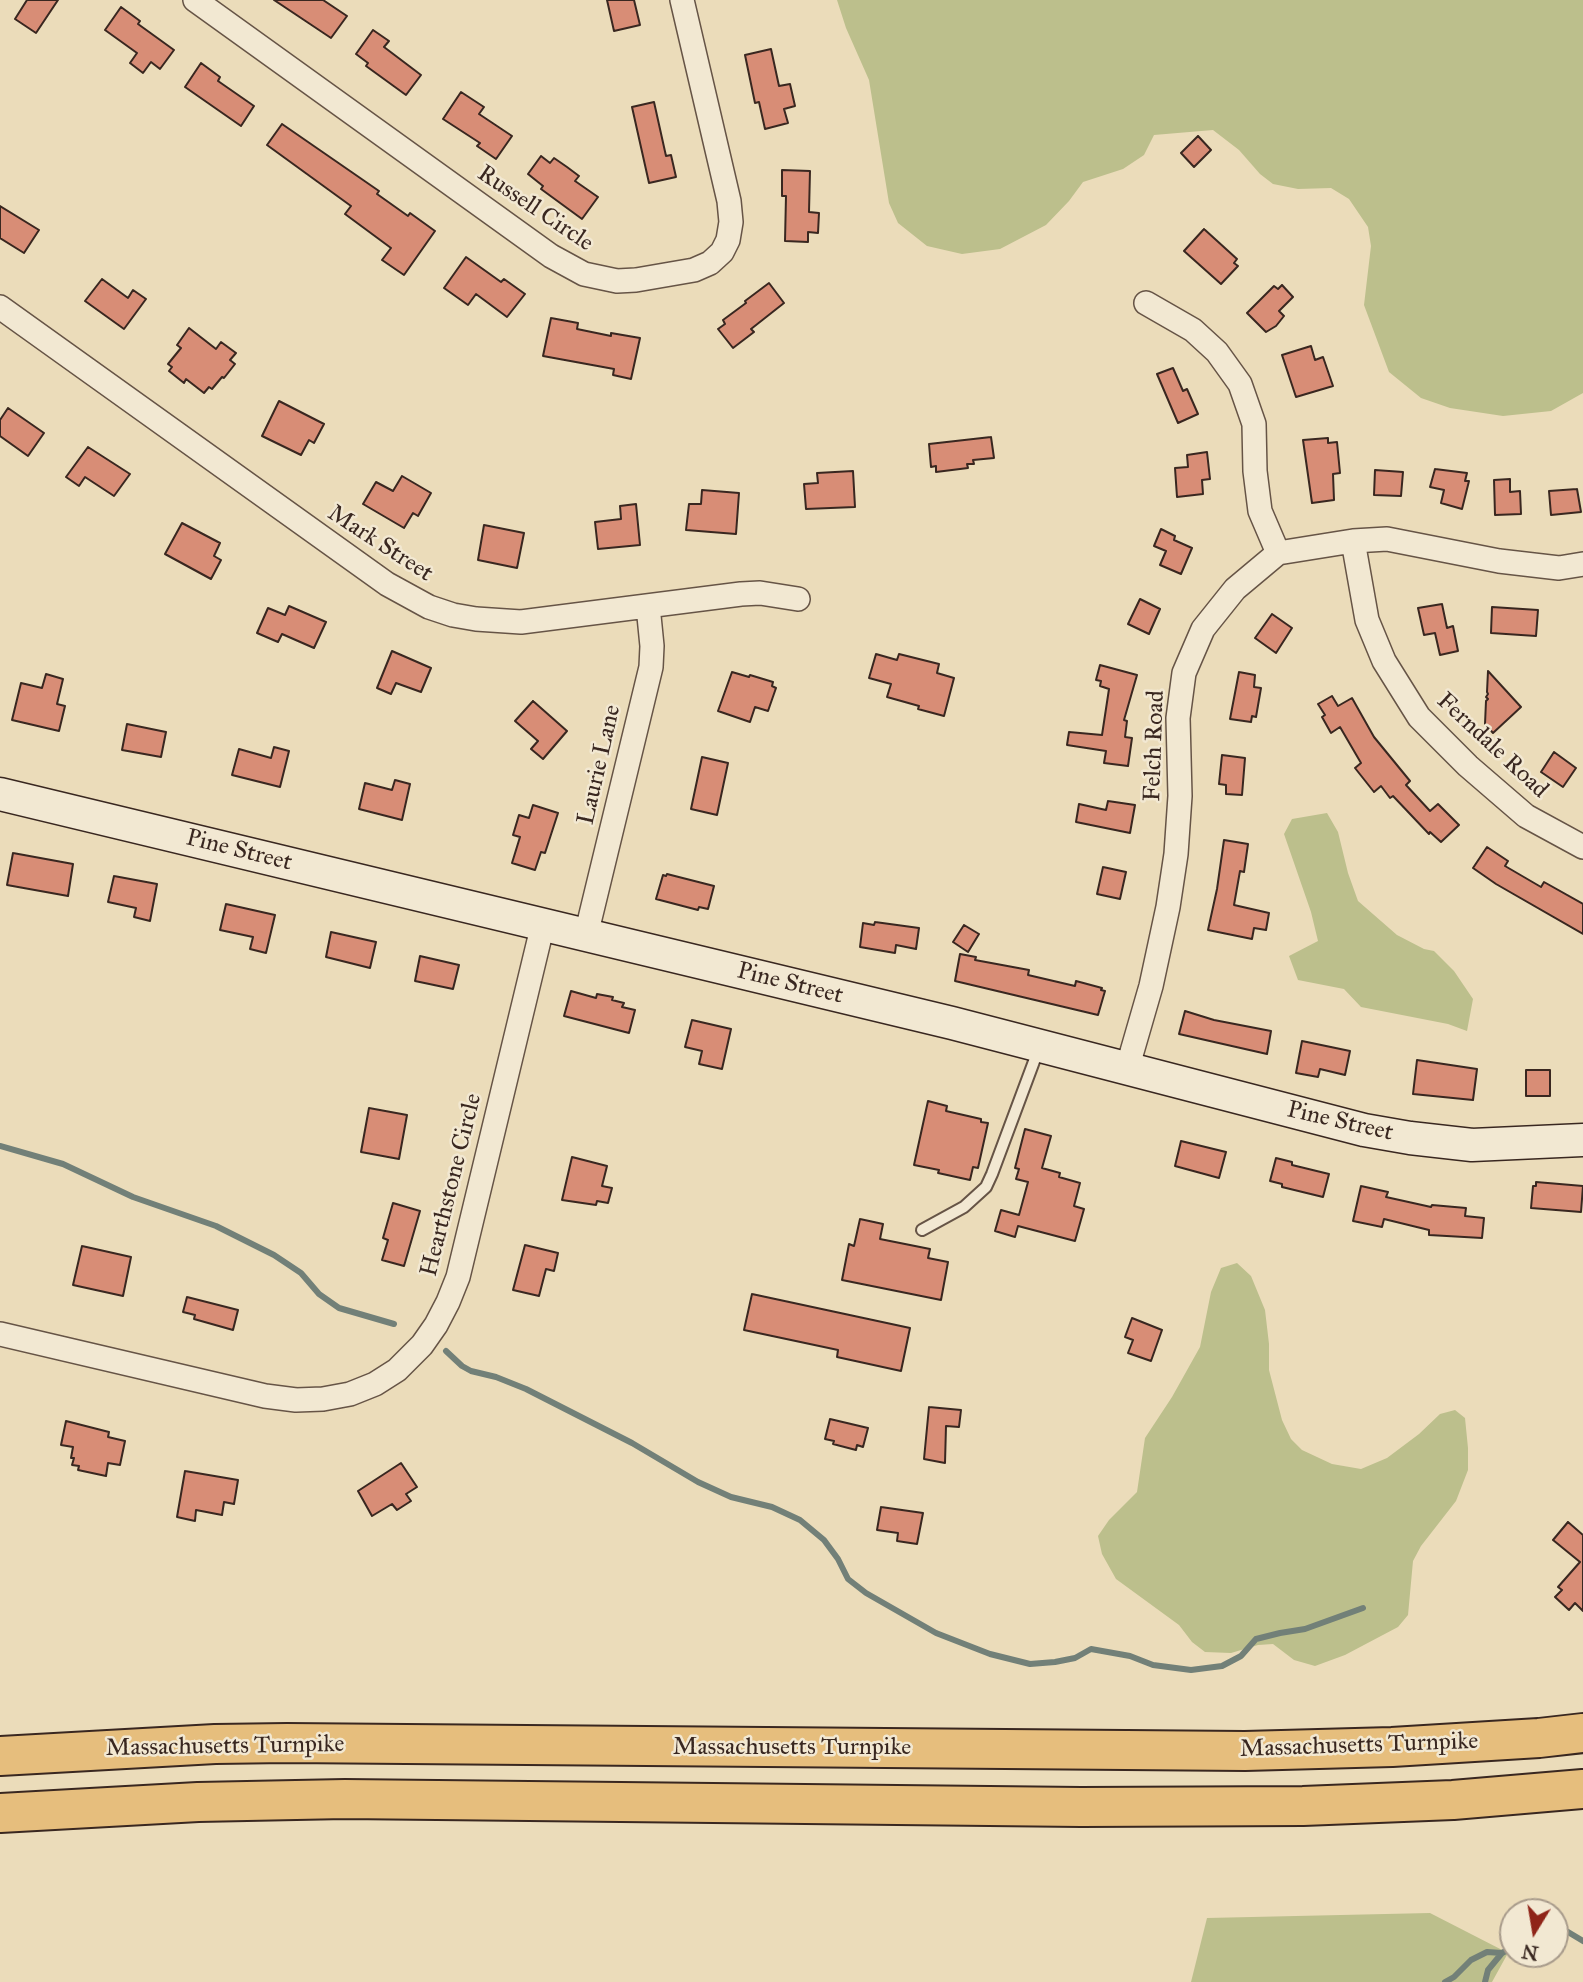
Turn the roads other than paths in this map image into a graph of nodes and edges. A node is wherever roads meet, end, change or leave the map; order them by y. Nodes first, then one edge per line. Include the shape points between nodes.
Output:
1 (195, 0) edge
2 (682, 0) edge
3 (1146, 303) dead end
4 (0, 307) edge
5 (1353, 541) junction
6 (1278, 553) junction
7 (1583, 564) edge
8 (798, 599) dead end
9 (648, 606) junction
10 (0, 794) edge
11 (1583, 847) edge
12 (543, 925) junction
13 (586, 935) junction
14 (1040, 1045) junction
15 (1127, 1069) junction
16 (1583, 1140) edge
17 (922, 1230) dead end
18 (0, 1334) edge
19 (1583, 1733) edge
20 (0, 1756) edge
21 (1583, 1789) edge
22 (0, 1813) edge

1 - 2 street, Russell Circle via 551,256 584,274 617,281 694,270 722,252 728,240 729,201
3 - 6 street via 1193,330 1217,352 1240,384 1254,424 1260,511
4 - 9 street, Mark Street via 387,584 429,607 476,619 521,622
5 - 6 street
5 - 7 street via 1387,539 1559,568
5 - 11 street, Ferndale Road via 1367,620 1384,661 1419,717 1526,816
6 - 15 street, Felch Road via 1236,589 1203,629 1184,673 1178,718 1176,854 1151,986
8 - 9 street, Mark Street via 760,593
9 - 13 street, Laurie Lane via 650,667
10 - 12 main road, Pine Street
12 - 13 main road, Pine Street
12 - 18 street, Hearthstone Circle via 458,1278 429,1334 397,1370 350,1394 296,1400
13 - 14 main road, Pine Street
14 - 15 main road, Pine Street
14 - 17 lane via 986,1187 964,1207
15 - 16 main road, Pine Street via 1398,1136 1472,1145
19 - 20 highway, Massachusetts Turnpike via 1392,1747 1245,1751 287,1743
21 - 22 highway via 1303,1806 333,1799

